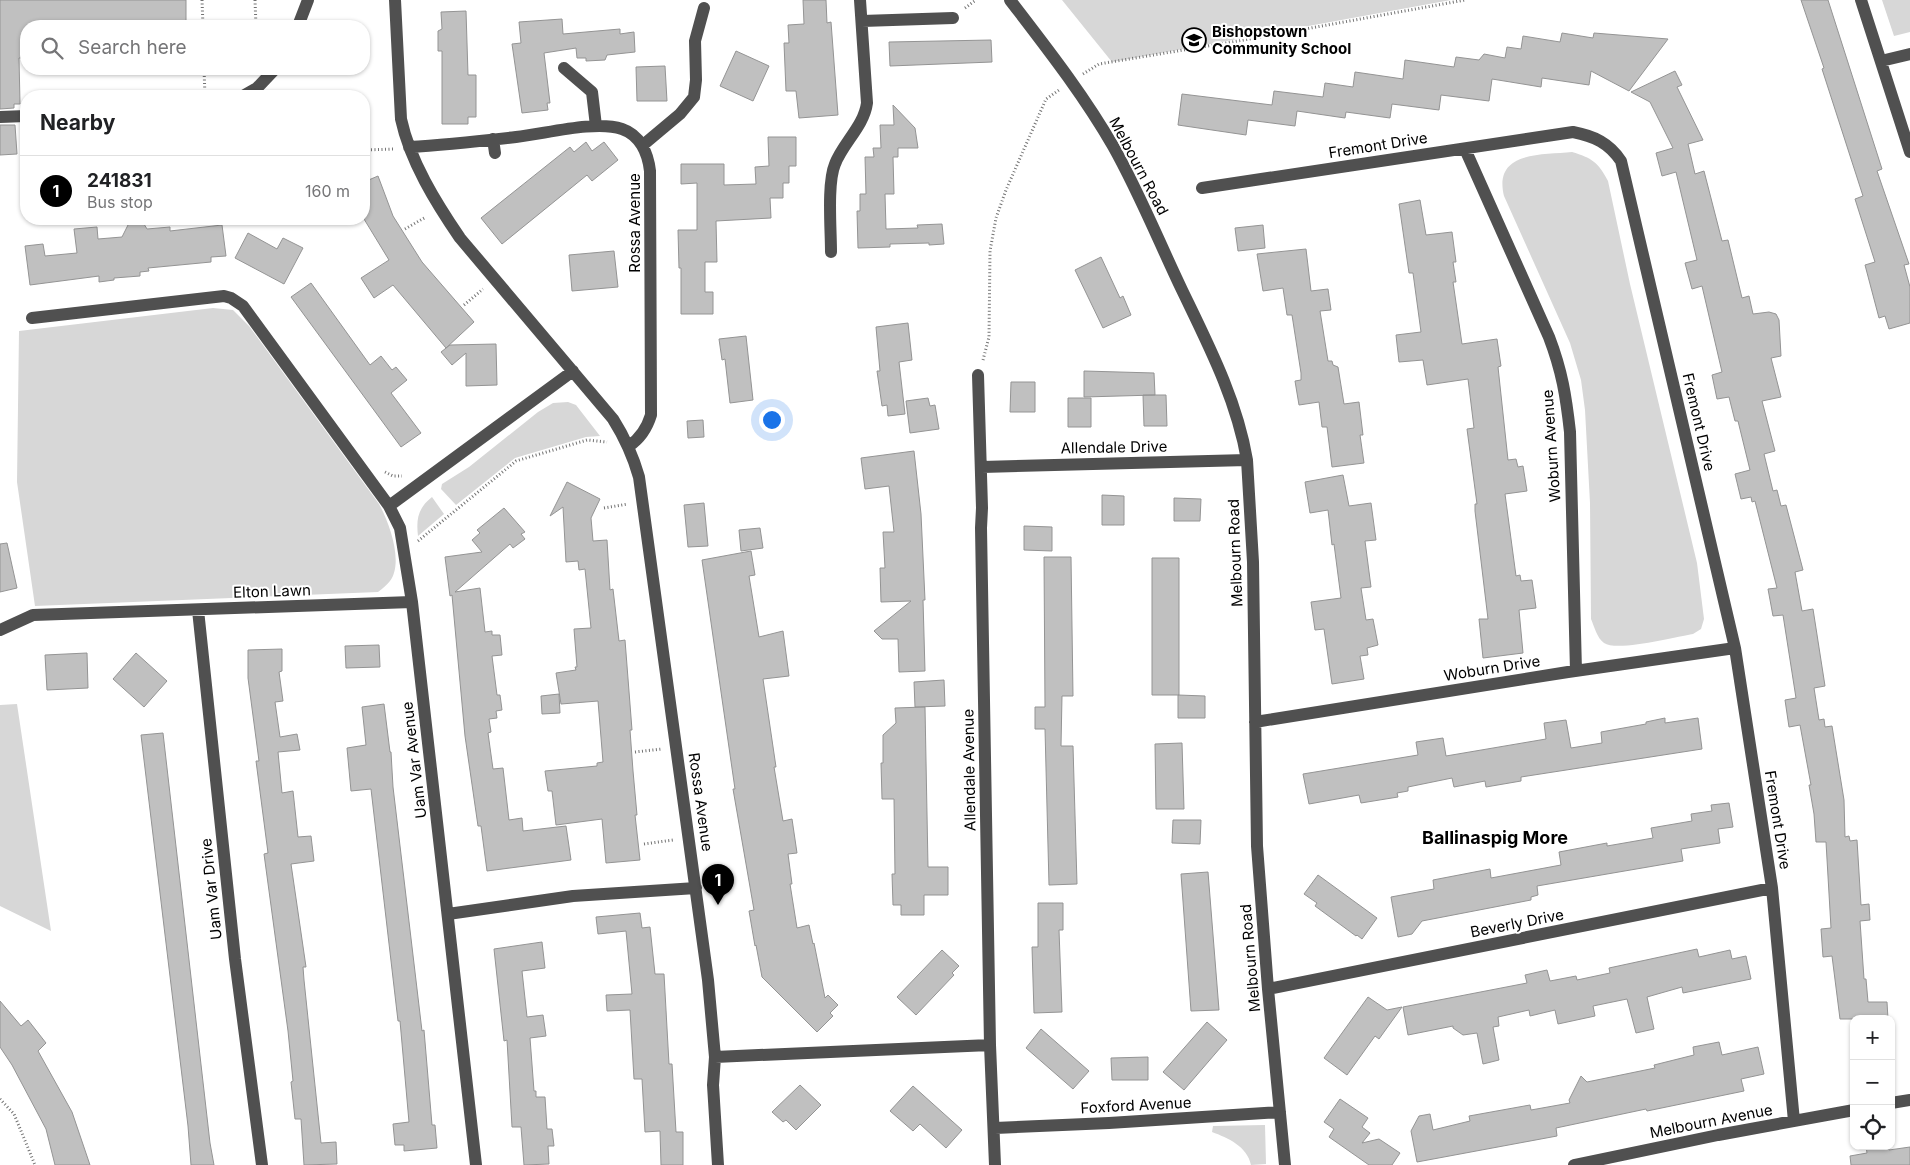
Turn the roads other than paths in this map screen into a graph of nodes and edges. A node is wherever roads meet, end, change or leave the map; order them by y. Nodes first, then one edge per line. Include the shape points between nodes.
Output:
1 (308, 0) edge
2 (395, 0) edge
3 (860, 0) edge
4 (1010, 0) edge
5 (1861, 0) edge
6 (704, 8) dead end
7 (953, 18) dead end
8 (300, 20) edge
9 (862, 21) junction
10 (1910, 54) edge
11 (1881, 62) junction
12 (564, 68) dead end
13 (269, 75) edge
14 (253, 90) edge
15 (20, 116) edge
16 (0, 117) edge
17 (596, 126) junction
18 (494, 139) junction
19 (643, 145) junction
20 (409, 147) junction
21 (1465, 149) junction
22 (1910, 152) edge
23 (495, 153) dead end
24 (1202, 188) dead end
25 (831, 252) dead end
26 (32, 318) dead end
27 (573, 371) junction
28 (978, 375) road end
29 (629, 446) junction
30 (1247, 460) junction
31 (982, 466) junction
32 (389, 506) junction
33 (412, 602) junction
34 (198, 610) junction
35 (0, 630) edge
36 (1735, 648) junction
37 (1576, 671) junction
38 (1255, 722) junction
39 (696, 888) junction
40 (1772, 888) junction
41 (448, 914) junction
42 (1268, 989) junction
43 (990, 1045) junction
44 (715, 1057) junction
45 (1910, 1100) edge
46 (1895, 1102) edge
47 (1850, 1111) edge
48 (1280, 1112) junction
49 (1794, 1122) junction
50 (995, 1128) junction
51 (262, 1165) edge
52 (476, 1165) edge
53 (718, 1165) edge
54 (995, 1165) edge
55 (1285, 1165) edge
56 (1574, 1165) edge

1 - 8 street
2 - 20 street, Rossa Avenue via 401,119
3 - 9 street
4 - 30 street, Melbourn Road via 1072,81 1113,146 1229,395
5 - 11 street
6 - 19 street via 695,41 694,97 680,114
7 - 9 street
9 - 25 street via 868,103 831,177
10 - 11 street
11 - 22 street
12 - 17 street via 592,92
13 - 14 street
15 - 16 street
17 - 18 street
17 - 19 street via 622,129
18 - 20 street
18 - 23 street
19 - 29 street, Rossa Avenue via 650,178 651,415 643,434
20 - 27 street, Rossa Avenue via 443,214 460,238
21 - 24 street, Fremont Drive
21 - 36 street, Fremont Drive via 1573,132 1600,140 1621,161
21 - 37 street, Woburn Avenue via 1560,367 1570,432
26 - 32 street via 224,296 231,298 249,312
27 - 29 street, Rossa Avenue via 613,419
27 - 32 street
28 - 31 street, Allendale Avenue
29 - 39 street, Rossa Avenue via 639,478
30 - 31 street, Allendale Drive
30 - 38 street, Melbourn Road via 1253,562
31 - 43 street, Allendale Avenue
32 - 33 street via 400,528
33 - 34 street, Elton Lawn
33 - 41 street, Uam Var Avenue
34 - 35 street, Elton Lawn via 33,615
34 - 51 street, Uam Var Drive via 235,959
36 - 37 street, Woburn Drive
36 - 40 street, Fremont Drive
37 - 38 street, Woburn Drive
38 - 42 street, Melbourn Road via 1257,846
39 - 41 street via 573,896
39 - 44 street, Rossa Avenue
40 - 42 street, Beverly Drive
40 - 49 street, Fremont Drive
41 - 52 street, Uam Var Avenue
42 - 48 street, Melbourn Road
43 - 44 street
43 - 50 street, Allendale Avenue
44 - 53 street, Rossa Avenue via 713,1085
45 - 46 street
47 - 49 street, Melbourn Avenue
48 - 50 street, Foxford Avenue
48 - 55 street, Melbourn Road
49 - 56 street, Melbourn Avenue
50 - 54 street, Allendale Avenue

